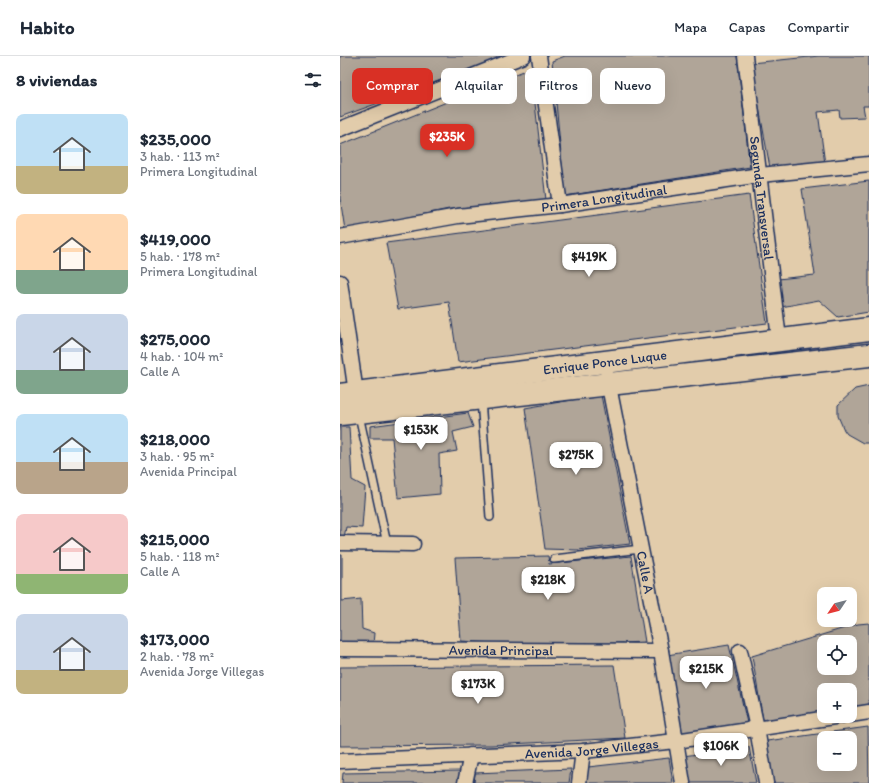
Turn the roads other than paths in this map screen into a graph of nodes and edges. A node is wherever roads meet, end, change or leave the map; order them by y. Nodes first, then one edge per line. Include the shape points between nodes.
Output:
1 (523, 56) edge
2 (539, 56) edge
3 (745, 56) edge
4 (340, 129) edge
5 (869, 164) edge
6 (760, 176) junction
7 (560, 205) junction
8 (340, 237) edge
9 (340, 282) edge
10 (869, 328) edge
11 (779, 339) junction
12 (869, 355) edge
13 (605, 362) junction
14 (608, 384) junction
15 (480, 398) junction
16 (349, 404) edge
17 (490, 518) dead end
18 (340, 543) edge
19 (386, 544) junction
20 (413, 544) dead end
21 (641, 549) junction
22 (554, 559) dead end
23 (340, 649) edge
24 (661, 651) junction
25 (740, 651) dead end
26 (869, 712) edge
27 (857, 714) edge
28 (817, 719) edge
29 (757, 728) junction
30 (676, 741) junction
31 (583, 751) junction
32 (471, 755) junction
33 (340, 761) edge
34 (465, 783) edge
35 (579, 783) edge
36 (683, 783) edge
37 (766, 783) edge

1 - 4 street
2 - 7 street
3 - 6 street, Segunda Transversal
5 - 6 street, Primera Longitudinal
6 - 7 street, Primera Longitudinal
6 - 11 street, Segunda Transversal
7 - 8 street, Primera Longitudinal via 458,216
9 - 16 street
10 - 11 main road, Enrique Ponce Luque
11 - 13 main road, Enrique Ponce Luque
12 - 14 main road
13 - 14 street, Calle A
13 - 16 main road, Enrique Ponce Luque
14 - 15 main road
14 - 21 street, Calle A
15 - 16 main road
15 - 17 lane
16 - 19 lane
18 - 19 street
19 - 20 street
21 - 22 lane
21 - 24 street, Calle A
23 - 24 street, Avenida Principal
24 - 30 street, Calle A
25 - 29 street
26 - 27 street
28 - 29 street, Avenida Jorge Villegas
29 - 30 street, Avenida Jorge Villegas
29 - 37 street
30 - 31 street, Avenida Jorge Villegas
30 - 36 street, Calle A
31 - 32 street, Avenida Jorge Villegas
31 - 35 street
32 - 33 street, Avenida Jorge Villegas
32 - 34 street

